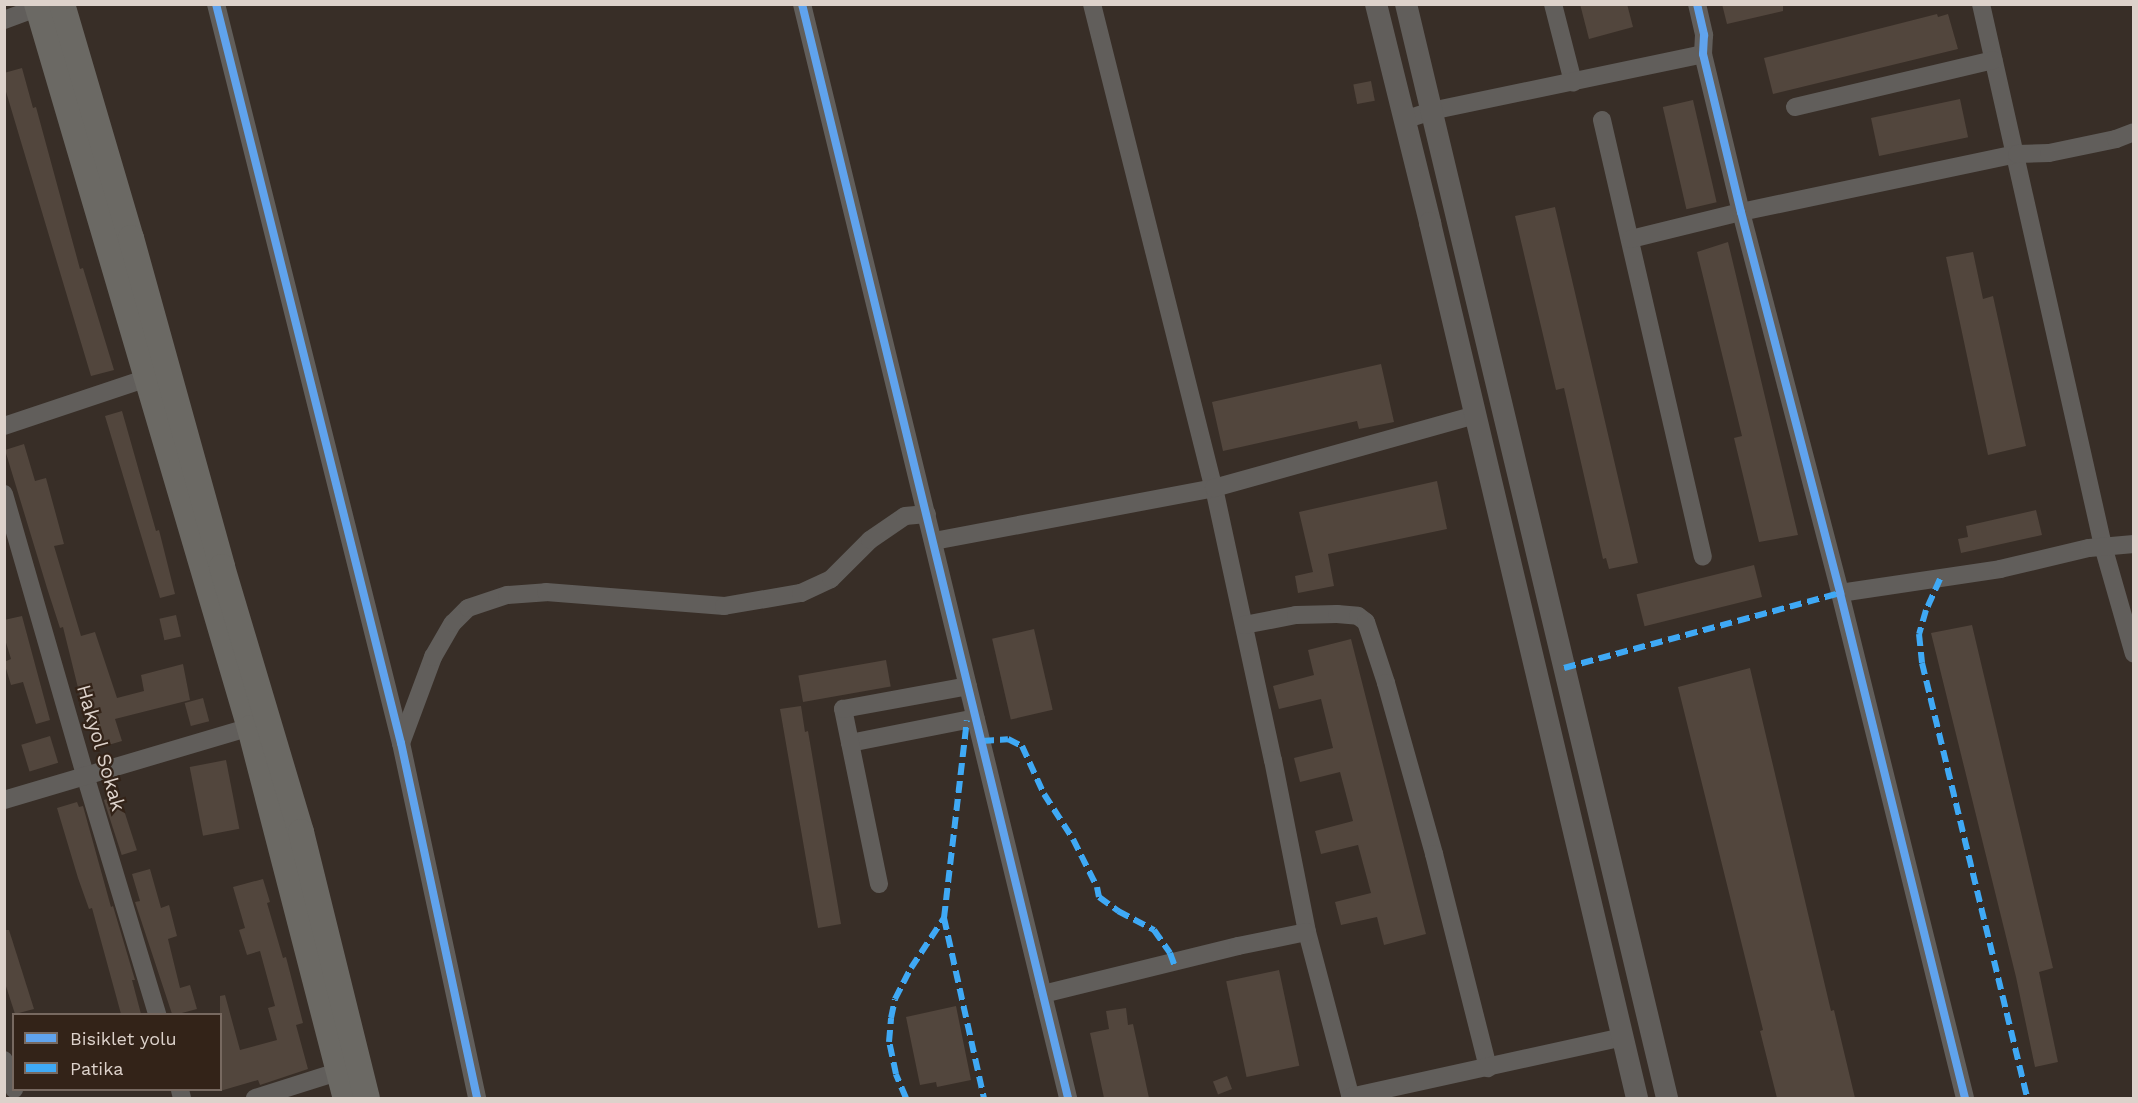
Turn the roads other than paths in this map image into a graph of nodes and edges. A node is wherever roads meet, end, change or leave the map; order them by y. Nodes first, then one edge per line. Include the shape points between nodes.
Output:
1 (216, 4) edge
2 (802, 4) edge
3 (1092, 4) edge
4 (1376, 4) edge
5 (1406, 4) edge
6 (1553, 4) edge
7 (1697, 4) edge
8 (1981, 4) edge
9 (46, 5) edge
10 (4, 20) edge
11 (1703, 54) junction
12 (1994, 60) junction
13 (1573, 82) junction
14 (1795, 106) dead end
15 (1431, 111) junction
16 (1404, 120) junction
17 (1602, 120) dead end
18 (2133, 132) edge
19 (2017, 154) junction
20 (1741, 212) junction
21 (1631, 239) junction
22 (158, 374) junction
23 (1475, 416) junction
24 (4, 426) edge
25 (1214, 488) junction
26 (4, 494) edge
27 (927, 514) junction
28 (934, 541) junction
29 (2133, 544) edge
30 (2103, 546) junction
31 (1703, 556) dead end
32 (1840, 593) junction
33 (1244, 625) junction
34 (2133, 654) edge
35 (968, 686) junction
36 (976, 718) junction
37 (259, 724) junction
38 (401, 743) junction
39 (850, 743) junction
40 (85, 775) junction
41 (4, 801) edge
42 (879, 884) dead end
43 (1307, 932) junction
44 (1043, 994) junction
45 (157, 1013) edge
46 (1622, 1037) junction
47 (4, 1060) edge
48 (1488, 1068) junction
49 (347, 1069) junction
50 (12, 1083) edge
51 (255, 1098) edge
52 (346, 1098) edge
53 (367, 1098) edge
54 (477, 1098) edge
55 (1068, 1098) edge
56 (1351, 1098) edge
57 (1637, 1098) edge
58 (1667, 1098) edge
59 (1965, 1098) edge

1 - 38 street
2 - 27 street
3 - 25 street
4 - 16 street
5 - 15 street
6 - 13 street
7 - 11 street via 1704,35
8 - 12 street
9 - 10 street
9 - 22 main road
11 - 13 street
11 - 20 street
12 - 14 street
12 - 19 street
13 - 15 street
15 - 16 street
15 - 58 street
16 - 23 street
17 - 21 street
18 - 19 street via 2049,153
19 - 20 street
19 - 30 street
20 - 21 street
20 - 32 street
21 - 31 street
22 - 24 street
22 - 37 main road
23 - 25 street
23 - 46 street
25 - 28 street
25 - 33 street
26 - 40 street, Hakyol Sokak
27 - 28 street
27 - 38 street via 905,516 870,540 831,579 801,593 724,606 546,592 507,595 468,608 453,622 433,657
28 - 35 street
29 - 30 street
30 - 32 street via 2000,569
30 - 34 street
32 - 59 street
33 - 43 street
33 - 48 street via 1296,615 1358,616 1366,622 1434,854
35 - 36 street
35 - 39 street via 843,709
36 - 39 street
36 - 44 street
37 - 40 street
37 - 49 main road
38 - 54 street
39 - 42 street
40 - 41 street
40 - 45 street, Hakyol Sokak
43 - 44 street via 1238,945
43 - 56 street
44 - 55 street
46 - 48 street
46 - 57 street
47 - 50 street
48 - 56 street
49 - 51 street
49 - 52 main road
49 - 53 main road

